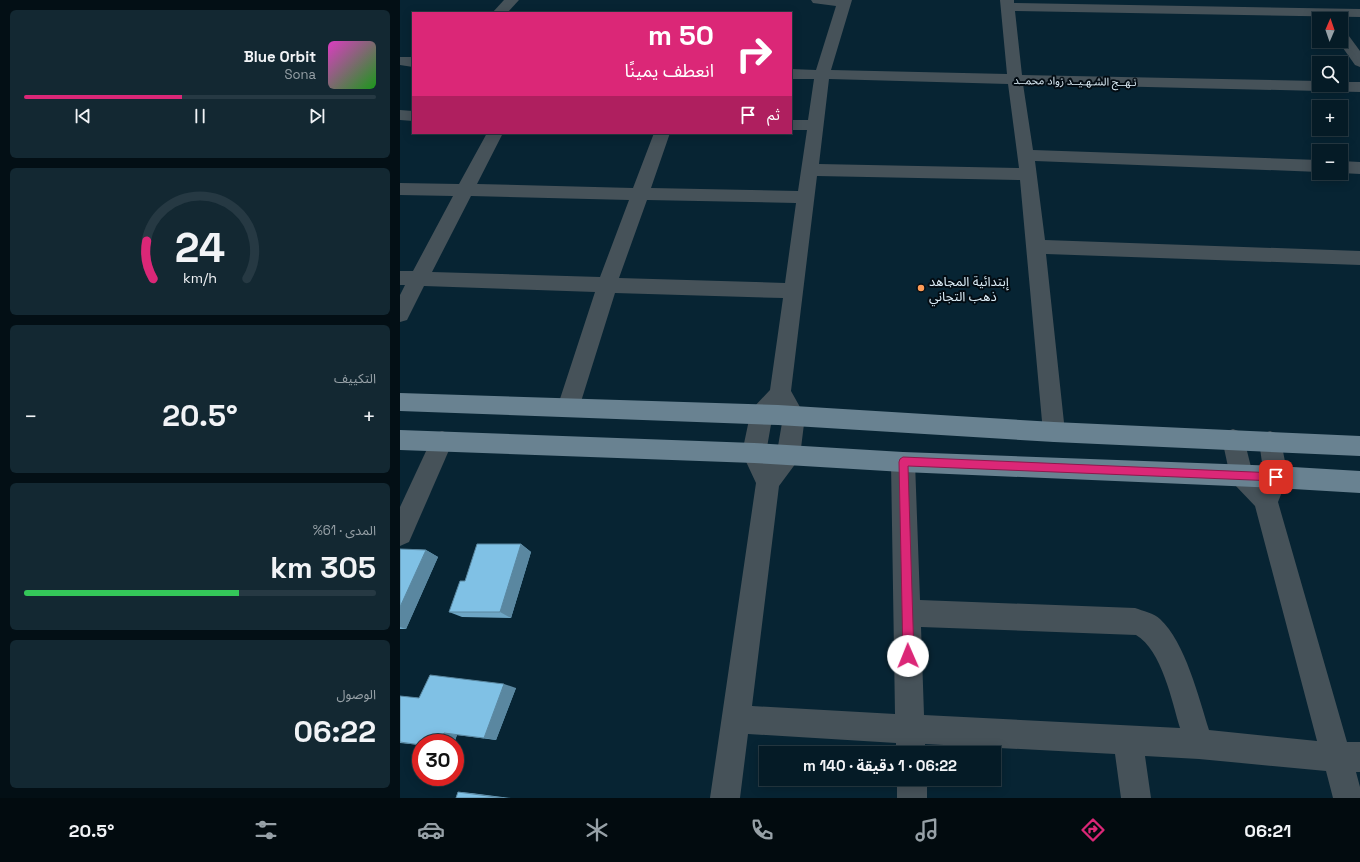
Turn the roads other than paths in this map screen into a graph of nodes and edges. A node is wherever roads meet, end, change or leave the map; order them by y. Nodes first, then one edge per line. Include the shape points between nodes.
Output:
1 (512, 0) edge
2 (818, 0) edge
3 (1318, 0) edge
4 (845, 2) edge
5 (1007, 3) edge
6 (1188, 5) edge
7 (500, 12) edge
8 (1326, 12) edge
9 (1360, 13) edge
10 (1348, 14) edge
11 (1312, 15) edge
12 (1348, 45) edge
13 (400, 61) edge
14 (412, 62) edge
15 (1360, 62) edge
16 (792, 74) edge
17 (822, 75) junction
18 (1015, 80) junction
19 (1360, 87) edge
20 (400, 115) edge
21 (412, 116) edge
22 (792, 125) edge
23 (815, 125) junction
24 (494, 134) edge
25 (662, 134) edge
26 (1025, 155) junction
27 (1312, 166) edge
28 (1348, 167) edge
29 (1360, 168) edge
30 (810, 170) junction
31 (1027, 174) junction
32 (400, 189) edge
33 (465, 191) junction
34 (640, 194) junction
35 (806, 197) junction
36 (1036, 247) junction
37 (1360, 258) edge
38 (409, 278) edge
39 (607, 285) junction
40 (794, 291) junction
41 (400, 314) edge
42 (780, 393) junction
43 (400, 402) edge
44 (568, 408) junction
45 (761, 415) junction
46 (794, 416) junction
47 (1054, 432) junction
48 (1233, 439) junction
49 (400, 440) edge
50 (442, 441) junction
51 (1270, 441) junction
52 (1360, 446) edge
53 (754, 453) junction
54 (788, 456) junction
55 (903, 462) junction
56 (1242, 476) junction
57 (768, 482) junction
58 (1360, 482) edge
59 (1271, 489) junction
60 (400, 534) edge
61 (907, 613) junction
62 (736, 720) junction
63 (910, 741) edge
64 (1128, 741) junction
65 (1199, 744) junction
66 (1348, 757) edge
67 (912, 786) edge
68 (725, 798) edge
69 (912, 798) edge
70 (1136, 798) edge
71 (1348, 798) edge

1 - 7 street
2 - 4 street
3 - 8 street
4 - 17 street
5 - 6 street
5 - 18 street
6 - 11 street
9 - 10 street
12 - 15 street
13 - 14 street
16 - 17 street, نـهــج الشـهـيــد زواد محمــد
17 - 18 street, نـهــج الشـهـيــد زواد محمــد
17 - 23 street
18 - 19 street, نـهــج الشـهـيــد زواد محمــد
18 - 26 street
20 - 21 street
22 - 23 street
23 - 30 street
24 - 33 street
25 - 34 street
26 - 27 street
26 - 31 street
28 - 29 street
30 - 31 street
30 - 35 street
31 - 36 street
32 - 33 street
33 - 34 street
33 - 38 street
34 - 35 street
34 - 39 street
35 - 40 street
36 - 37 street
36 - 47 street
38 - 39 street
38 - 41 street
39 - 40 street
39 - 44 street
40 - 42 street
42 - 45 street
42 - 46 street
43 - 44 main road
44 - 45 main road
45 - 46 main road
45 - 53 street
46 - 47 main road
46 - 54 street
47 - 48 main road
48 - 51 main road
48 - 56 street
49 - 50 main road
50 - 53 main road
50 - 60 street
51 - 52 main road
51 - 59 street
53 - 54 main road
53 - 57 street
54 - 55 main road
54 - 57 street
55 - 56 main road
55 - 61 street
56 - 59 street
57 - 62 street
58 - 59 main road
59 - 66 street
61 - 63 street
61 - 65 street via 1135,621 1149,628 1161,640 1170,658
62 - 63 street
62 - 68 street
63 - 64 street
64 - 65 street
64 - 70 street
65 - 66 street
66 - 71 street
67 - 69 street

